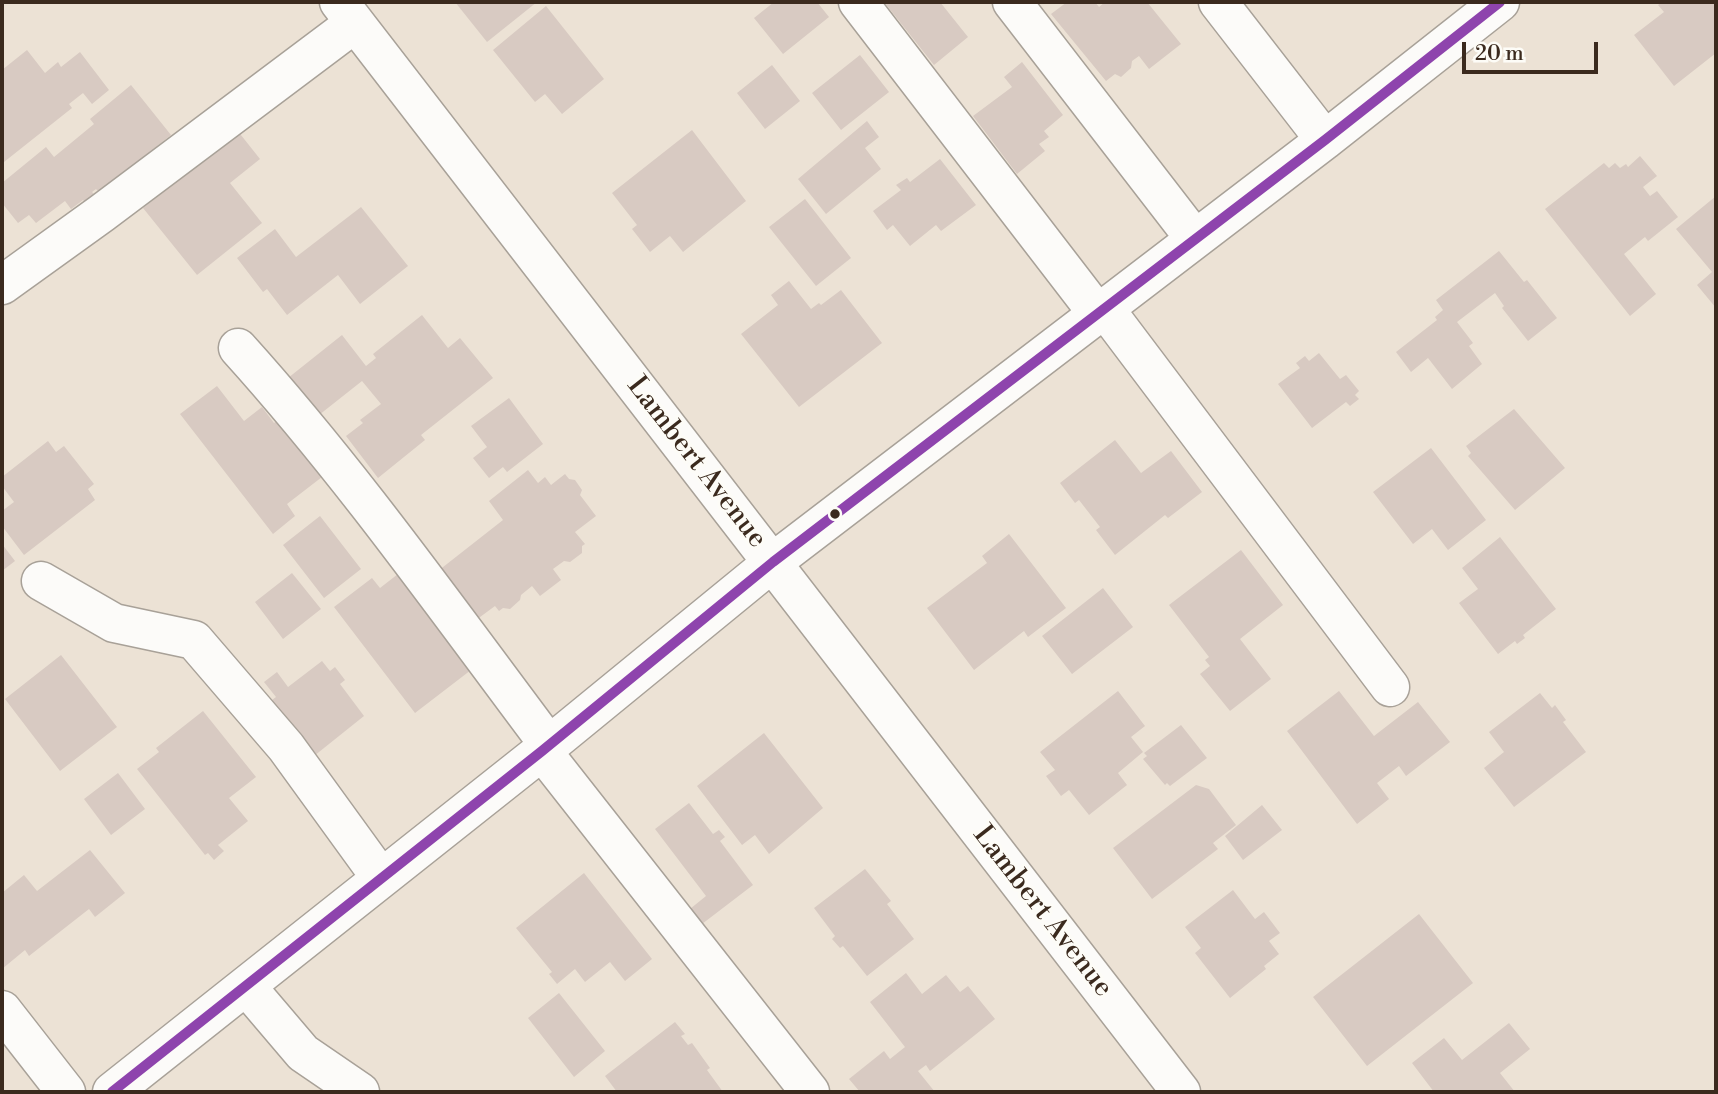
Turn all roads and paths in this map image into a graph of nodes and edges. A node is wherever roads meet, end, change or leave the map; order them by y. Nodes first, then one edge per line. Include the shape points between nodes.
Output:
1 (858, 2) edge
2 (1012, 2) edge
3 (1218, 2) edge
4 (1500, 2) edge
5 (347, 12) edge
6 (1325, 140) junction
7 (1195, 239) junction
8 (2, 285) edge
9 (1101, 312) junction
10 (238, 348) dead end
11 (773, 562) junction
12 (41, 581) dead end
13 (1390, 687) dead end
14 (545, 748) junction
15 (381, 878) junction
16 (246, 986) junction
17 (2, 1010) edge
18 (66, 1092) edge
19 (112, 1092) edge
20 (360, 1092) edge
21 (810, 1092) edge
22 (1181, 1092) edge

1 - 9 street
2 - 7 street
3 - 6 street
4 - 6 street
5 - 8 street via 102,213
5 - 11 street, Lambert Avenue
6 - 7 street
7 - 9 street
9 - 11 street
9 - 13 street
10 - 14 street via 429,585
11 - 14 street
11 - 22 street, Lambert Avenue
12 - 15 street via 114,623 194,640 286,747
14 - 15 street
14 - 21 street
15 - 16 street
16 - 19 street
16 - 20 street via 303,1053
17 - 18 street

